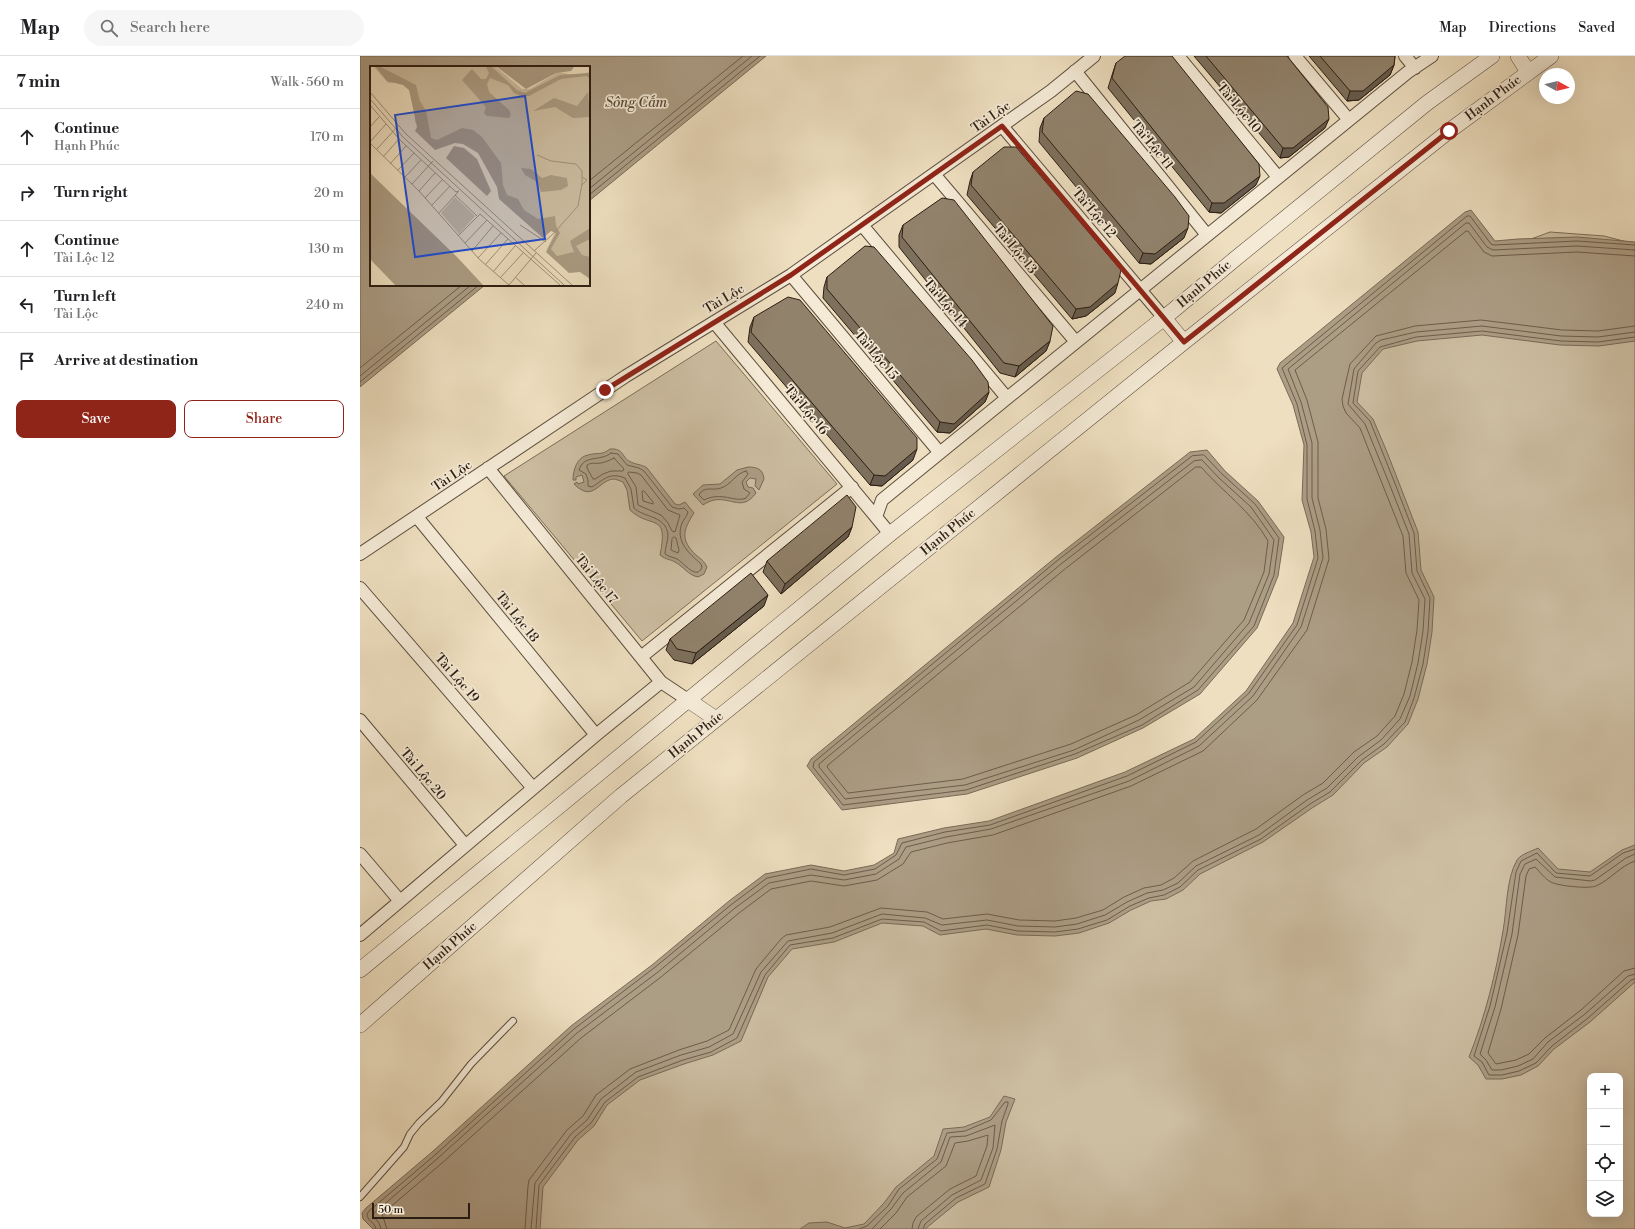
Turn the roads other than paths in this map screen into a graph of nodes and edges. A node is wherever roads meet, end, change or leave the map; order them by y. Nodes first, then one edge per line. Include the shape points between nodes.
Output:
1 (1094, 56) edge
2 (1178, 56) edge
3 (1295, 56) edge
4 (1405, 56) edge
5 (1432, 56) edge
6 (1492, 56) edge
7 (1518, 56) edge
8 (1552, 56) edge
9 (1414, 68) junction
10 (1075, 71) junction
11 (1528, 72) junction
12 (1349, 120) junction
13 (1002, 126) junction
14 (934, 174) junction
15 (1278, 177) junction
16 (862, 225) junction
17 (1207, 235) junction
18 (791, 275) junction
19 (1141, 289) junction
20 (1164, 318) junction
21 (714, 322) junction
22 (1076, 342) junction
23 (1184, 342) junction
24 (1007, 398) junction
25 (940, 453) junction
26 (488, 468) junction
27 (852, 487) junction
28 (876, 516) junction
29 (417, 517) junction
30 (890, 534) junction
31 (360, 554) edge
32 (360, 588) edge
33 (641, 657) junction
34 (661, 682) junction
35 (688, 700) junction
36 (716, 719) junction
37 (360, 720) edge
38 (596, 735) junction
39 (533, 788) junction
40 (465, 845) junction
41 (360, 854) edge
42 (400, 901) junction
43 (360, 935) edge
44 (360, 970) edge
45 (513, 1020) dead end
46 (360, 1025) edge
47 (360, 1197) edge

1 - 10 street, Tài Lộc
2 - 15 street, Tài Lộc 10
3 - 12 street
4 - 9 street
5 - 9 street
6 - 20 street, Hạnh Phúc via 1427,103
7 - 11 street
8 - 11 street, Hạnh Phúc
9 - 12 street
10 - 13 street, Tài Lộc
10 - 17 street, Tài Lộc 11
11 - 23 street, Hạnh Phúc via 1449,131
12 - 15 street
13 - 14 street, Tài Lộc
13 - 19 street, Tài Lộc 12
14 - 16 street, Tài Lộc
14 - 22 street, Tài Lộc 13
15 - 17 street
16 - 18 street, Tài Lộc
16 - 24 street, Tài Lộc 14
17 - 19 street
18 - 21 street, Tài Lộc
18 - 25 street, Tài Lộc 15
19 - 20 street, Tài Lộc 12
19 - 22 street
20 - 23 street
20 - 30 street, Hạnh Phúc
21 - 26 street, Tài Lộc via 626,376
21 - 27 street, Tài Lộc 16
22 - 24 street
23 - 36 street, Hạnh Phúc
24 - 25 street
25 - 28 street via 882,500
26 - 29 street, Tài Lộc
26 - 33 street, Tài Lộc 17
27 - 28 street, Tài Lộc 16
27 - 33 street
28 - 30 street, Tài Lộc 16
29 - 31 street, Tài Lộc
29 - 38 street, Tài Lộc 18
30 - 35 street, Hạnh Phúc
32 - 39 street, Tài Lộc 19
33 - 34 street, Tài Lộc 17
34 - 35 street, Tài Lộc 17
34 - 38 street
35 - 36 street
35 - 44 street, Hạnh Phúc
36 - 46 street, Hạnh Phúc via 621,796
37 - 40 street, Tài Lộc 20
38 - 39 street
39 - 40 street
40 - 42 street
41 - 42 street
42 - 43 street
45 - 47 lane via 471,1064 441,1102 419,1123 404,1147

